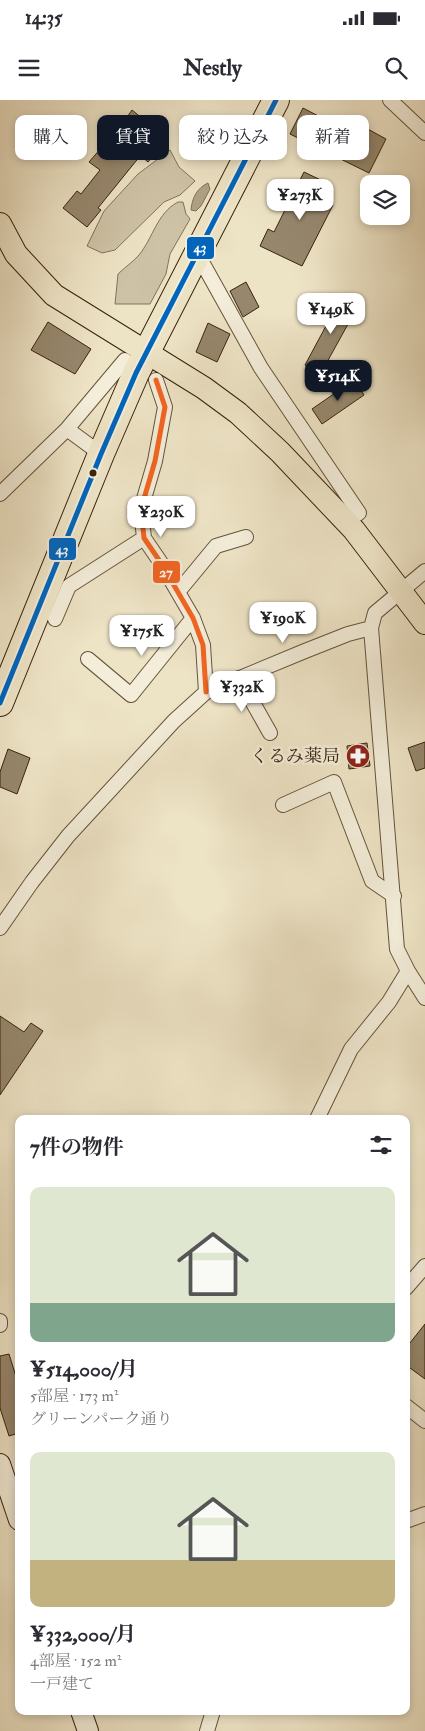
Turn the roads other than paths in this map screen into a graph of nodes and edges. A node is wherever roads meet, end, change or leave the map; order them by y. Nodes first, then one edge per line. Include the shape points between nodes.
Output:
1 (276, 100) edge
2 (390, 100) edge
3 (425, 133) edge
4 (0, 224) edge
5 (197, 253) junction
6 (136, 356) junction
7 (156, 380) dead end
8 (67, 429) junction
9 (101, 454) junction
10 (322, 459) junction
11 (304, 475) junction
12 (0, 494) edge
13 (346, 522) junction
14 (246, 537) dead end
15 (144, 538) junction
16 (425, 571) edge
17 (400, 591) junction
18 (178, 592) junction
19 (193, 618) junction
20 (55, 619) dead end
21 (425, 623) edge
22 (371, 628) junction
23 (88, 659) dead end
24 (239, 678) junction
25 (206, 692) junction
26 (0, 703) edge
27 (270, 733) dead end
28 (283, 805) dead end
29 (394, 896) junction
30 (0, 928) edge
31 (408, 971) junction
32 (425, 998) edge
33 (319, 1115) edge
34 (425, 1266) edge
35 (410, 1283) edge
36 (410, 1409) edge
37 (425, 1421) edge
38 (0, 1464) edge
39 (15, 1507) edge
40 (425, 1514) edge
41 (410, 1520) edge
42 (82, 1715) edge
43 (212, 1715) edge
44 (88, 1731) edge
45 (207, 1731) edge

1 - 5 highway
2 - 3 street
4 - 6 main road via 16,254 54,295
5 - 6 highway
5 - 10 street via 261,368
6 - 8 street
6 - 9 highway
6 - 11 main road via 204,388 232,408
7 - 15 street via 166,407 141,509
8 - 9 street
8 - 12 street
9 - 26 highway
10 - 11 street
10 - 13 street via 358,512
11 - 13 main road
13 - 17 main road
14 - 18 street via 216,546
15 - 18 street
15 - 20 street via 69,586
16 - 17 street
17 - 21 main road
17 - 22 street via 375,613
18 - 19 street
19 - 23 street via 131,695
19 - 25 street via 203,645
22 - 24 street via 305,650
22 - 29 street
24 - 25 street
24 - 27 street
25 - 30 street via 68,836
28 - 29 street via 334,782 372,880
29 - 31 street via 397,949
31 - 32 street
31 - 33 street via 389,1002 350,1049
34 - 35 street
36 - 37 street
38 - 39 street
40 - 41 street
42 - 44 street
43 - 45 street

